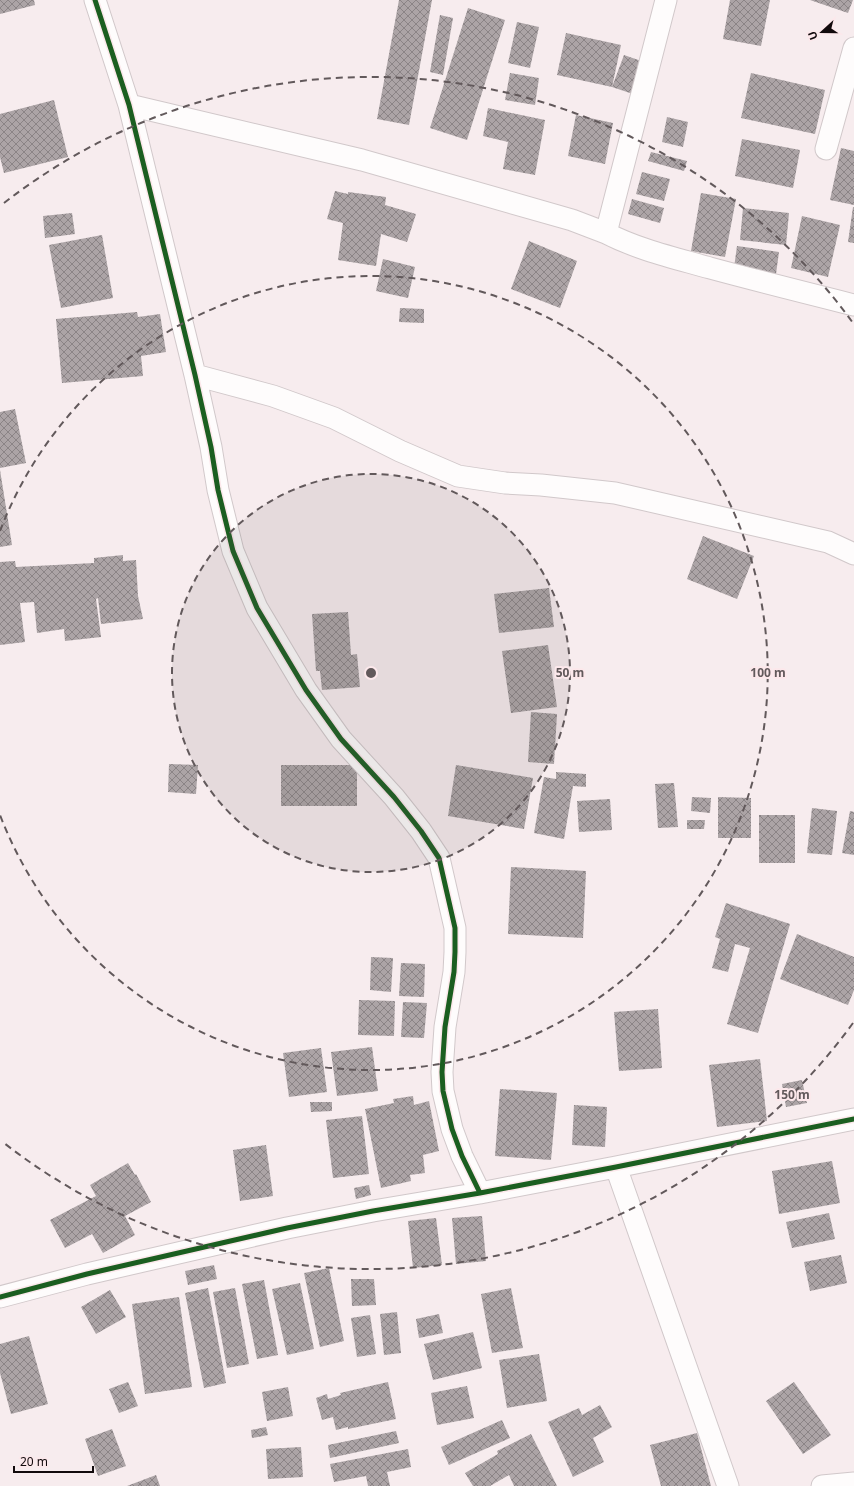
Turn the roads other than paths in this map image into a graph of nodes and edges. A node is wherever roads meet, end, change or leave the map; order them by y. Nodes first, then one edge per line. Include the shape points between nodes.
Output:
1 (95, 0) edge
2 (666, 0) edge
3 (854, 48) edge
4 (129, 105) junction
5 (826, 149) dead end
6 (606, 233) junction
7 (854, 306) edge
8 (195, 375) junction
9 (854, 554) edge
10 (854, 1119) edge
11 (616, 1167) junction
12 (480, 1193) junction
13 (0, 1297) edge
14 (854, 1483) edge
15 (728, 1486) edge
16 (822, 1486) edge

1 - 4 street
2 - 6 street
3 - 5 street
4 - 6 street via 362,160 572,220
4 - 8 street
6 - 7 street via 652,251
8 - 9 street via 273,396 334,418 458,476 615,493 828,542
8 - 12 street via 233,551 257,608 306,690 337,733 394,796 439,858 455,928 454,972 445,1027 443,1091 452,1129
10 - 11 street
11 - 12 street
11 - 15 street
12 - 13 street via 287,1228 87,1274
14 - 16 street

